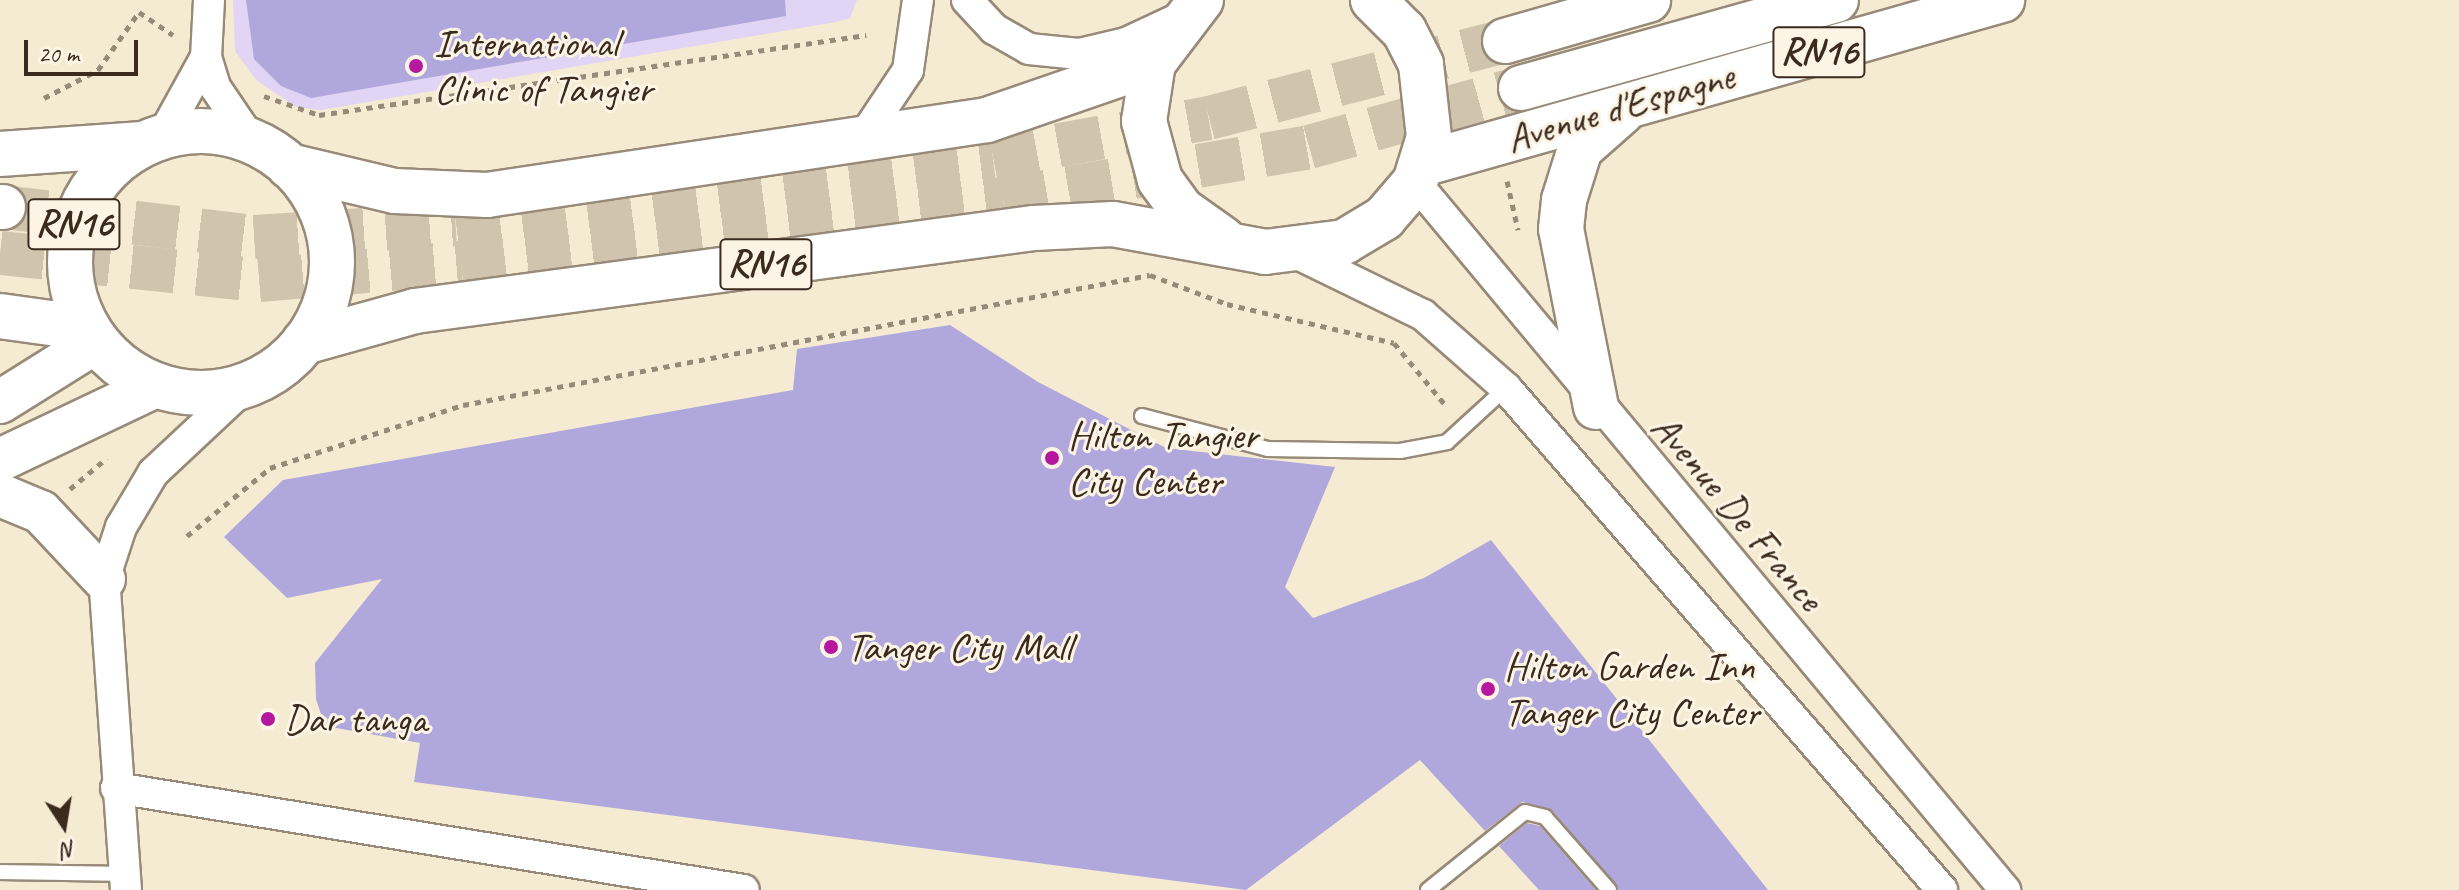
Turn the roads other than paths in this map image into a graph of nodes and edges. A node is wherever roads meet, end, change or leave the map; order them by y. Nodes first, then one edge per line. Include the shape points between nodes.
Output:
1 (209, 0) edge
2 (918, 0) edge
3 (967, 0) edge
4 (1373, 0) edge
5 (1648, 0) edge
6 (1836, 0) edge
7 (2002, 0) edge
8 (1192, 8) edge
9 (1505, 41) tunnel mouth
10 (206, 57) junction
11 (1153, 63) junction
12 (1521, 88) tunnel mouth
13 (1635, 102) junction
14 (154, 139) junction
15 (862, 139) junction
16 (251, 140) junction
17 (0, 154) edge
18 (289, 166) junction
19 (1419, 173) junction
20 (1233, 244) junction
21 (1298, 254) junction
22 (0, 316) edge
23 (91, 335) junction
24 (304, 342) junction
25 (247, 385) junction
26 (156, 386) junction
27 (1506, 388) junction
28 (0, 402) edge
29 (1596, 407) junction
30 (1142, 416) dead end
31 (0, 460) edge
32 (0, 495) edge
33 (104, 579) junction
34 (116, 788) junction
35 (0, 872) edge
36 (124, 882) edge
37 (744, 890) edge
38 (1428, 890) edge
39 (1609, 890) edge
40 (1942, 890) edge
41 (2005, 890) edge

1 - 10 street
2 - 15 street via 908,70
3 - 8 street via 994,29 1029,49 1079,54 1126,43
4 - 19 main road via 1404,31 1421,64 1430,100
5 - 9 main road
6 - 12 main road, RN16 / RN16
7 - 13 main road, Avenue d'Espagne / RN16
8 - 11 main road, RN16
10 - 14 street
10 - 16 street via 215,87
11 - 15 main road, RN16 via 1057,101
11 - 20 main road, RN16 via 1144,121 1160,180 1182,210
13 - 19 main road, Avenue d'Espagne / RN16 via 1497,140
13 - 29 main road via 1580,149 1564,200 1561,229
14 - 16 main road, RN16 via 208,129
14 - 17 main road, RN16
14 - 23 main road, RN16 via 105,173 74,224 68,259
15 - 18 main road, RN16 via 487,195 395,191
16 - 18 main road, RN16
18 - 24 main road, RN16 via 315,195 330,231 333,271 324,309
19 - 21 main road, RN16 via 1384,218 1344,242
19 - 29 street, Avenue De France
20 - 21 main road, RN16
20 - 24 main road, RN16 via 1113,224 1034,228 415,311
21 - 27 street via 1423,315
22 - 23 main road
23 - 26 main road, RN16 via 123,369
23 - 28 street
24 - 25 main road, RN16
25 - 26 main road, RN16 via 186,393
25 - 33 street via 153,473 121,527
26 - 31 street
27 - 30 lane via 1447,442 1400,451 1268,449
27 - 40 street
29 - 41 street, Avenue De France
32 - 33 street via 41,512
33 - 34 street
34 - 36 street
34 - 37 street
35 - 36 lane
38 - 39 lane via 1525,812 1545,817

